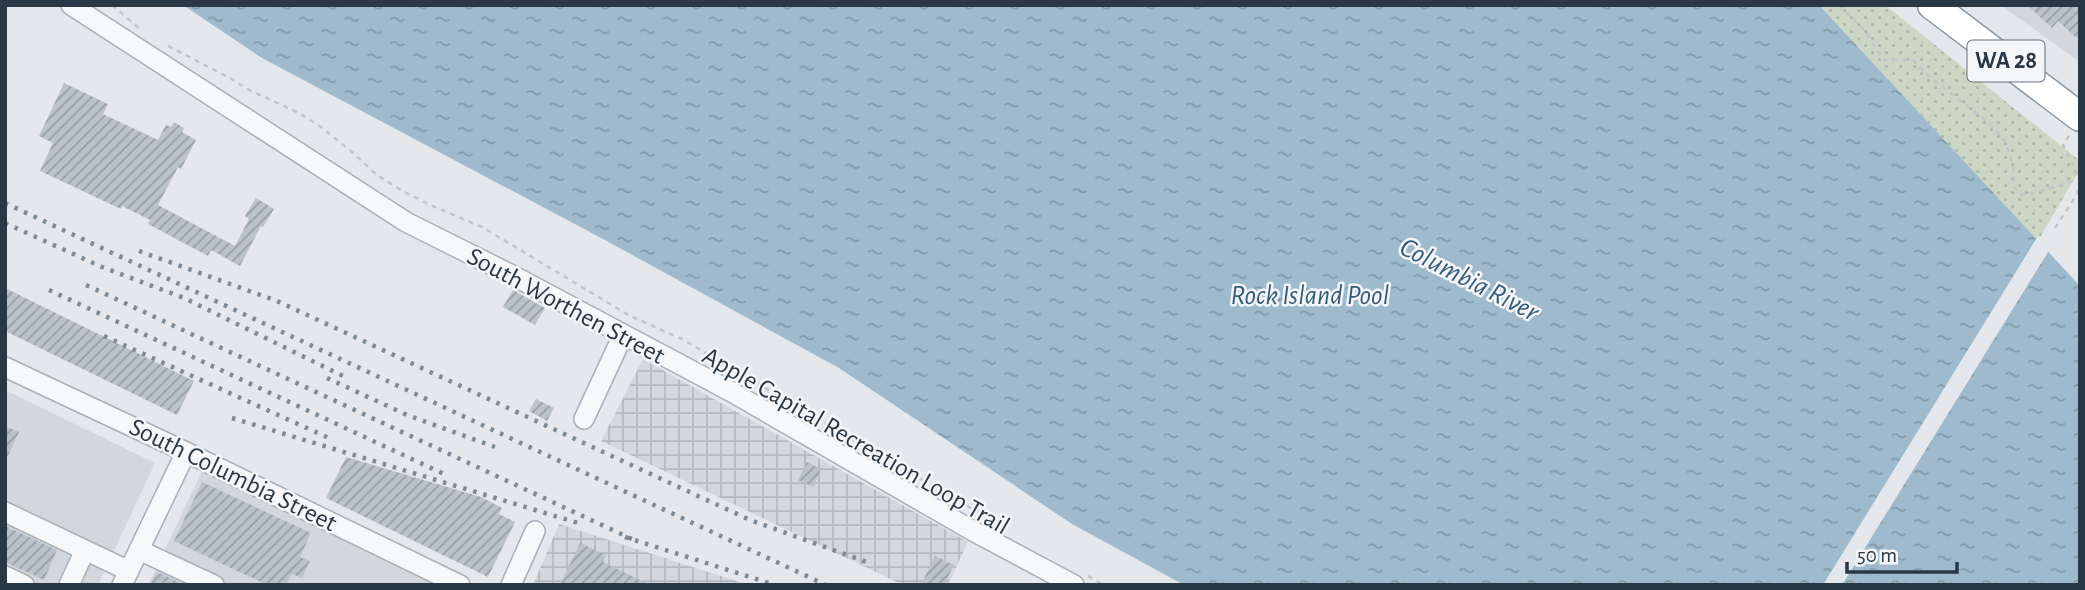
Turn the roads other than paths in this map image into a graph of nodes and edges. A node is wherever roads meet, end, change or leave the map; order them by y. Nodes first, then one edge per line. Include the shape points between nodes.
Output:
1 (71, 5) edge
2 (1932, 5) edge
3 (2077, 122) edge
4 (623, 335) junction
5 (5, 367) edge
6 (584, 419) dead end
7 (186, 452) junction
8 (5, 512) edge
9 (535, 531) dead end
10 (85, 550) junction
11 (139, 550) junction
12 (5, 576) edge
13 (125, 578) edge
14 (1079, 579) edge
15 (24, 585) edge
16 (69, 585) edge
17 (214, 585) edge
18 (460, 585) edge
19 (511, 585) edge

1 - 4 street, South Worthen Street via 406,222
2 - 3 highway, WA 28
4 - 6 street
4 - 14 street, South Worthen Street via 973,531
5 - 7 street, South Columbia Street
7 - 11 street
7 - 18 street, South Columbia Street
8 - 10 street
9 - 19 street
10 - 13 street
10 - 16 street
11 - 13 street
11 - 17 street
12 - 15 street

